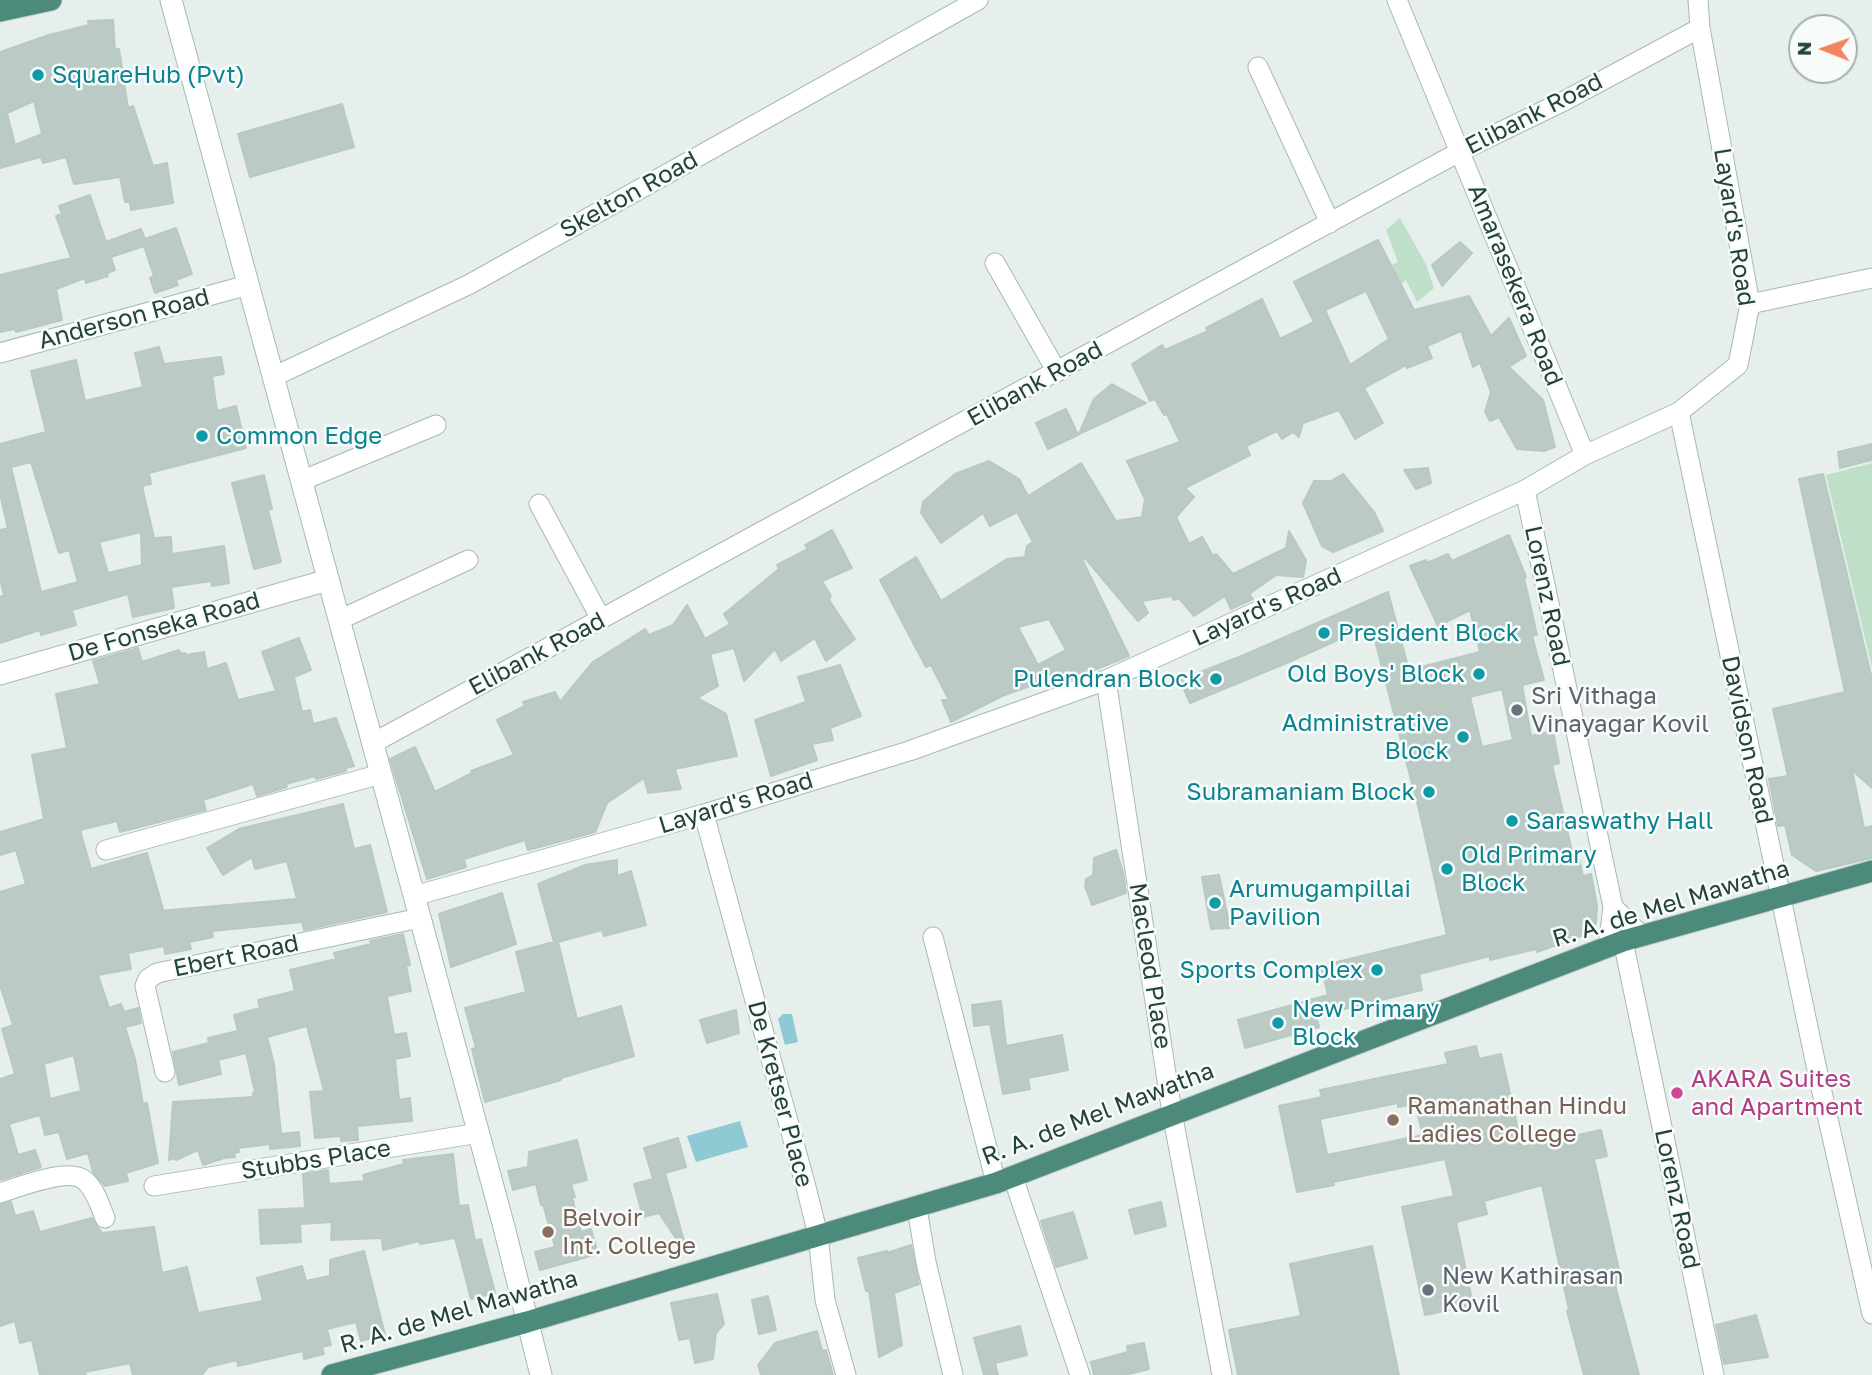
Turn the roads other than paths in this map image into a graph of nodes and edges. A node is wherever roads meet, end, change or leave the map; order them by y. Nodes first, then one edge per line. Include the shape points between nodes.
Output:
1 (51, 0) edge
2 (171, 0) edge
3 (978, 0) edge
4 (1397, 0) edge
5 (1698, 0) edge
6 (0, 11) edge
7 (1700, 28) junction
8 (1258, 67) dead end
9 (1461, 151) junction
10 (1330, 223) junction
11 (995, 262) dead end
12 (1872, 278) edge
13 (248, 285) junction
14 (1750, 304) junction
15 (0, 353) edge
16 (1057, 372) junction
17 (273, 377) junction
18 (1679, 412) junction
19 (436, 425) dead end
20 (1584, 455) junction
21 (301, 481) junction
22 (1525, 490) junction
23 (539, 503) dead end
24 (468, 560) dead end
25 (328, 580) junction
26 (601, 619) junction
27 (339, 621) junction
28 (0, 674) edge
29 (1106, 680) junction
30 (373, 743) junction
31 (381, 774) junction
32 (704, 814) junction
33 (106, 850) dead end
34 (1872, 871) edge
35 (414, 896) junction
36 (1780, 896) junction
37 (1613, 907) junction
38 (420, 918) junction
39 (933, 937) dead end
40 (1624, 941) junction
41 (165, 1072) dead end
42 (1172, 1113) junction
43 (479, 1133) junction
44 (1005, 1180) junction
45 (154, 1186) dead end
46 (0, 1192) edge
47 (917, 1208) junction
48 (105, 1218) dead end
49 (818, 1235) junction
50 (1872, 1314) edge
51 (527, 1322) junction
52 (332, 1375) edge
53 (541, 1375) edge
54 (846, 1375) edge
55 (953, 1375) edge
56 (1080, 1375) edge
57 (1222, 1375) edge
58 (1714, 1375) edge

1 - 6 highway
2 - 13 main road
3 - 17 street, Skelton Road via 470,284
4 - 9 street, Amarasekera Road
5 - 7 street, Layard's Road
7 - 9 street, Elibank Road
7 - 14 street, Layard's Road
8 - 10 street
9 - 10 street, Elibank Road
9 - 20 street, Amarasekera Road
10 - 16 street, Elibank Road
11 - 16 street
12 - 14 street
13 - 15 street, Anderson Road
13 - 17 main road
14 - 18 street, Layard's Road via 1738,365
16 - 26 street, Elibank Road
17 - 21 main road
18 - 20 street, Layard's Road
18 - 36 street, Davidson Road
19 - 21 street
20 - 22 street, Layard's Road
21 - 25 main road
22 - 29 street, Layard's Road
22 - 37 street, Lorenz Road
23 - 26 street
24 - 27 street
25 - 27 main road
25 - 28 main road, De Fonseka Road
26 - 30 street, Elibank Road
27 - 30 main road
29 - 32 street, Layard's Road via 909,751
29 - 42 street, Macleod Place
30 - 31 main road
31 - 33 street
31 - 35 main road
32 - 35 street, Layard's Road
32 - 49 street, De Kretser Place
34 - 36 highway, R. A. de Mel Mawatha
35 - 38 main road
36 - 40 highway, R. A. de Mel Mawatha
36 - 50 street, Davidson Road
37 - 40 street, Lorenz Road
37 - 40 street
38 - 41 street, Ebert Road via 157,973 145,986
38 - 43 main road
39 - 44 street
40 - 42 highway, R. A. de Mel Mawatha
40 - 58 street, Lorenz Road
42 - 44 highway, R. A. de Mel Mawatha
42 - 57 street, Macleod Place
43 - 45 street, Stubbs Place
43 - 51 main road
44 - 47 highway, R. A. de Mel Mawatha
44 - 56 street
46 - 48 street via 74,1174 90,1186
47 - 49 highway, R. A. de Mel Mawatha
47 - 55 street
49 - 51 highway, R. A. de Mel Mawatha
49 - 54 street, De Kretser Place via 825,1300
51 - 52 highway, R. A. de Mel Mawatha
51 - 53 main road

